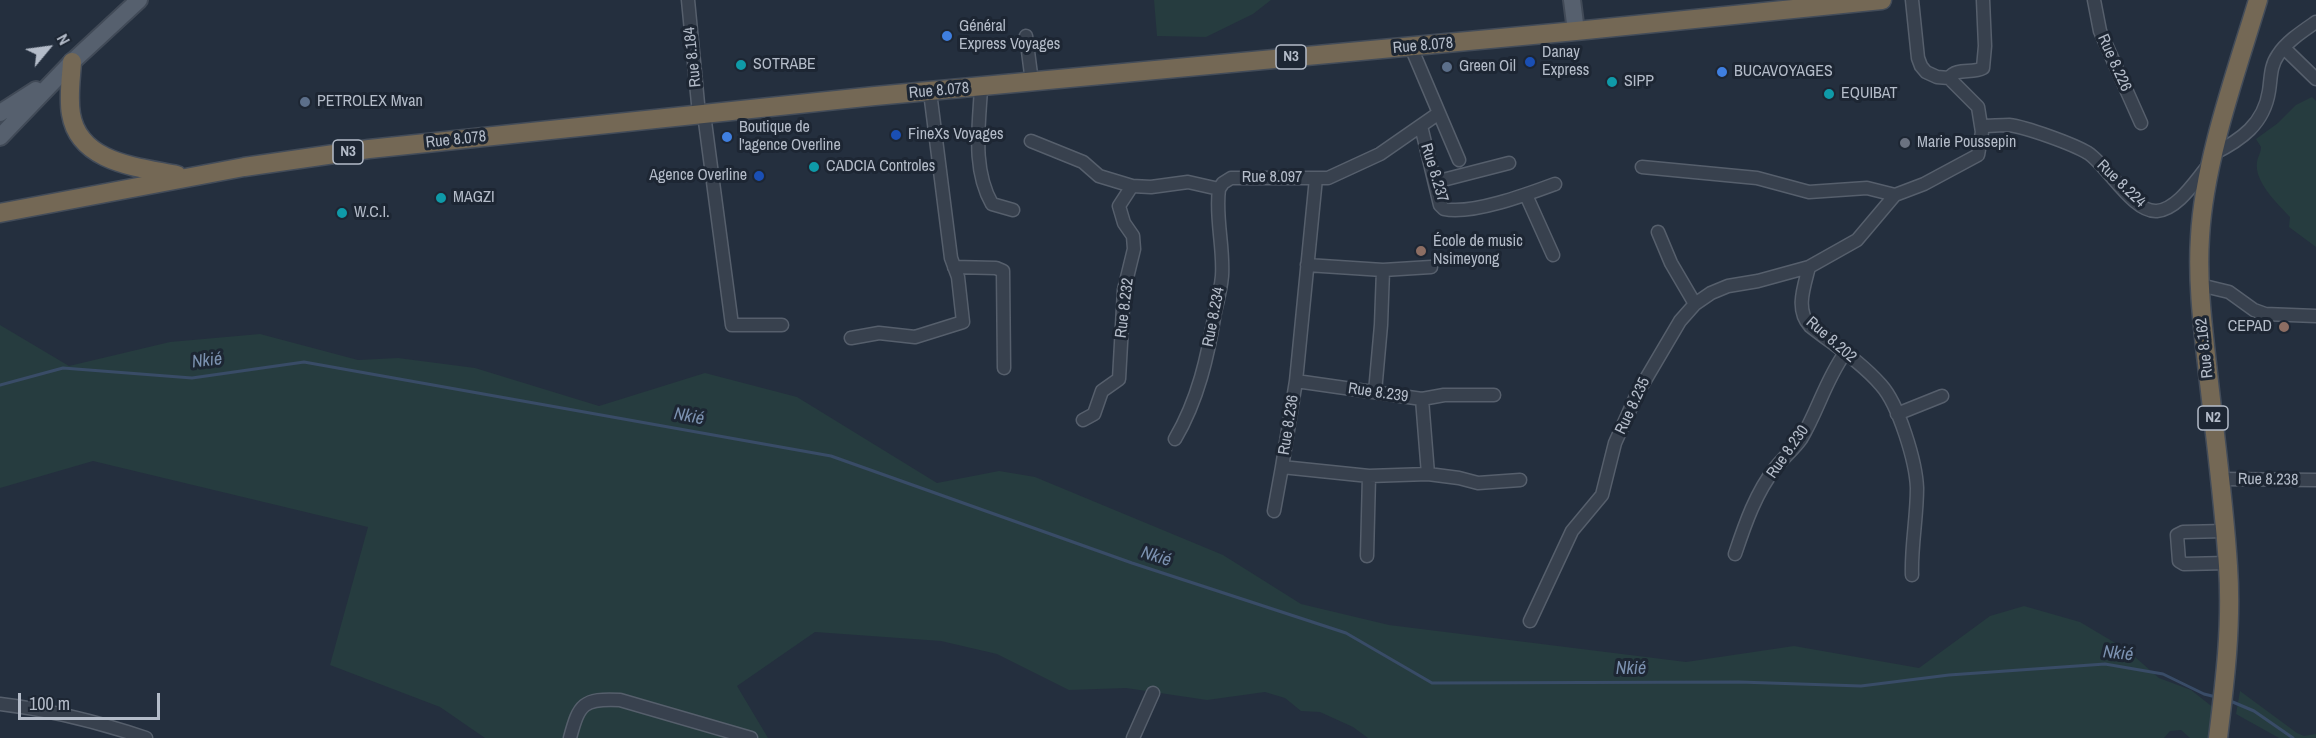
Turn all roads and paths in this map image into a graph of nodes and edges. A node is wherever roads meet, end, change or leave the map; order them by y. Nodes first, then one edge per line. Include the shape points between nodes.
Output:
1 (139, 0) edge
2 (688, 0) edge
3 (1572, 0) edge
4 (1876, 0) edge
5 (1882, 0) edge
6 (1912, 0) edge
7 (1983, 0) edge
8 (2094, 0) edge
9 (2258, 0) edge
10 (2316, 22) edge
11 (1575, 32) junction
12 (1026, 36) dead end
13 (1411, 47) junction
14 (2284, 48) junction
15 (72, 62) junction
16 (57, 77) junction
17 (1948, 78) junction
18 (2316, 79) edge
19 (1032, 82) junction
20 (981, 88) junction
21 (930, 92) junction
22 (0, 113) edge
23 (1439, 113) junction
24 (701, 114) junction
25 (2141, 123) dead end
26 (1420, 126) junction
27 (1981, 126) junction
28 (0, 137) edge
29 (1031, 141) dead end
30 (2212, 158) junction
31 (1459, 160) dead end
32 (1509, 163) dead end
33 (1642, 167) dead end
34 (188, 177) junction
35 (1316, 178) junction
36 (1435, 182) junction
37 (1556, 184) dead end
38 (1132, 186) junction
39 (1219, 189) junction
40 (1526, 195) junction
41 (1895, 195) junction
42 (1013, 210) dead end
43 (0, 213) edge
44 (1658, 232) dead end
45 (1553, 255) dead end
46 (1307, 265) junction
47 (954, 267) junction
48 (1431, 267) dead end
49 (1809, 267) junction
50 (1383, 270) junction
51 (2200, 285) junction
52 (1695, 304) junction
53 (2316, 316) edge
54 (782, 325) dead end
55 (851, 338) dead end
56 (1845, 353) junction
57 (1004, 368) dead end
58 (1296, 381) junction
59 (1375, 392) junction
60 (1494, 394) dead end
61 (1942, 396) dead end
62 (1422, 399) junction
63 (1897, 414) junction
64 (1083, 420) dead end
65 (1175, 439) dead end
66 (1282, 467) junction
67 (1428, 474) junction
68 (1369, 476) junction
69 (2220, 479) junction
70 (1520, 480) dead end
71 (2316, 480) edge
72 (1274, 511) dead end
73 (2225, 531) junction
74 (1735, 554) dead end
75 (1367, 556) dead end
76 (2228, 563) junction
77 (1912, 575) dead end
78 (1530, 621) dead end
79 (1153, 693) dead end
80 (0, 704) edge
81 (146, 738) edge
82 (570, 738) edge
83 (751, 738) edge
84 (1133, 738) edge
85 (2218, 738) edge

1 - 15 main road
2 - 24 street, Rue 8.184
3 - 11 main road
4 - 5 highway, Rue 8.078 / N3
4 - 11 highway, Rue 8.078 / N3
6 - 17 street via 1921,66 1937,77
7 - 17 street via 1983,68 1957,72
8 - 25 street, Rue 8.226 via 2100,31
9 - 30 highway, Rue 8.162 / N2
10 - 14 street
11 - 13 highway, Rue 8.078 / N3
12 - 19 street
13 - 19 highway, Rue 8.078 / N3
13 - 23 street
14 - 18 street
14 - 30 street via 2274,63 2260,118 2248,133
15 - 16 main road
15 - 34 highway via 71,116 77,133 90,147 101,156 126,164
16 - 22 main road
16 - 28 main road
17 - 27 street via 1978,107
19 - 20 highway, Rue 8.078 / N3
20 - 21 highway, Rue 8.078 / N3
20 - 42 street via 978,156 983,184 992,204
21 - 24 highway, Rue 8.078 / N3
21 - 47 street
23 - 26 street, Rue 8.097
23 - 31 street
24 - 34 highway, Rue 8.078 / N3 via 369,149
24 - 54 street, Rue 8.184 via 732,325
26 - 35 street, Rue 8.097 via 1353,168 1328,178
26 - 36 street, Rue 8.237
27 - 30 street, Rue 8.224 via 2016,127 2087,153 2146,210 2172,206
27 - 41 street via 1980,150 1974,159
29 - 38 street, Rue 8.097 via 1083,162 1099,176
30 - 51 highway, Rue 8.162 / N2 via 2200,237
32 - 36 street
33 - 41 street via 1757,178 1809,192 1867,188
34 - 43 highway, Rue 8.078 / N3
35 - 39 street, Rue 8.097 via 1231,178
35 - 46 street, Rue 8.236
36 - 40 street, Rue 8.237 via 1440,205 1449,210 1477,208
37 - 40 street, Rue 8.237
38 - 39 street, Rue 8.097 via 1188,182
38 - 64 street, Rue 8.232 via 1119,206 1133,236 1134,249 1124,290 1119,380 1102,391 1094,414
39 - 65 street, Rue 8.234 via 1222,277 1201,378 1188,417
40 - 45 street
41 - 49 street via 1857,240
44 - 52 street
46 - 50 street
46 - 58 street, Rue 8.236
47 - 55 street via 963,322 915,337 879,333
47 - 57 street via 1003,271
48 - 50 street
49 - 52 street, Rue 8.235 via 1728,286
49 - 56 street, Rue 8.202 via 1803,318
50 - 59 street
51 - 53 street via 2229,292 2265,314
51 - 69 highway, Rue 8.162 / N2
52 - 78 street, Rue 8.235 via 1675,328 1637,394 1616,442 1602,495 1572,531
56 - 63 street, Rue 8.202 via 1883,387
56 - 74 street, Rue 8.230 via 1825,385 1801,439 1777,466 1755,501
58 - 59 street, Rue 8.239
58 - 66 street, Rue 8.236
59 - 62 street, Rue 8.239
60 - 62 street
61 - 63 street
62 - 67 street, Rue 8.239
63 - 77 street, Rue 8.202 via 1915,469 1917,490
66 - 68 street, Rue 8.236
66 - 72 street
67 - 68 street, Rue 8.236
67 - 70 street, Rue 8.236 via 1478,483
68 - 75 street
69 - 71 street, Rue 8.238
69 - 73 highway, Rue 8.162 / N2
73 - 76 highway, Rue 8.162 / N2
73 - 76 street via 2177,535 2177,556 2184,564
76 - 85 highway, Rue 8.162 / N2 via 2227,659
79 - 84 street
80 - 81 street via 37,708
82 - 83 street via 576,715 587,703 601,699 620,700

